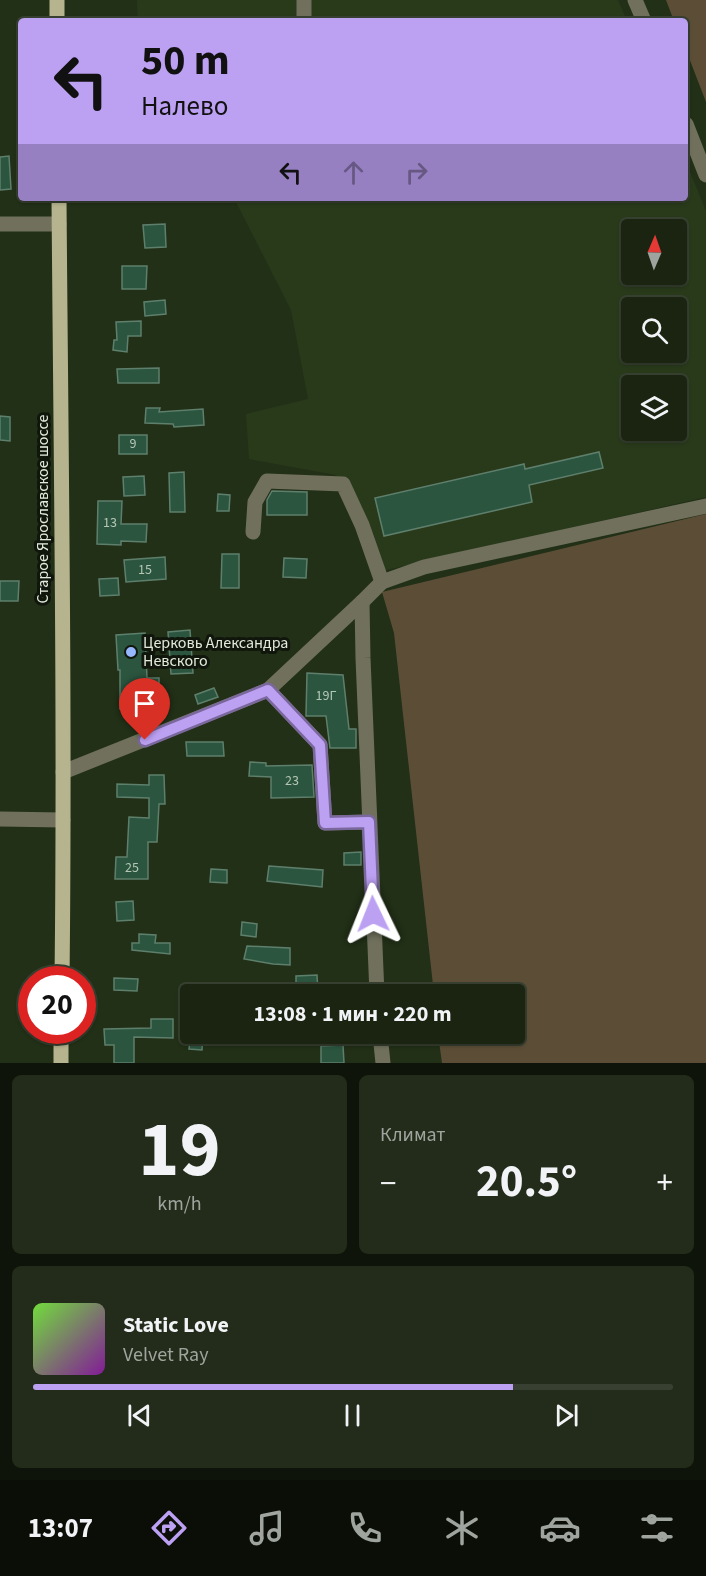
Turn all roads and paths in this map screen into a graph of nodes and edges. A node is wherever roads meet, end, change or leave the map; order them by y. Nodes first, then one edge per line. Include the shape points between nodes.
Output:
1 (57, 0) edge
2 (304, 0) edge
3 (635, 0) edge
4 (57, 18) edge
5 (304, 18) edge
6 (643, 18) edge
7 (688, 129) edge
8 (706, 175) edge
9 (59, 201) edge
10 (0, 224) edge
11 (59, 224) junction
12 (706, 506) edge
13 (253, 532) dead end
14 (382, 582) junction
15 (362, 602) junction
16 (268, 690) junction
17 (63, 772) junction
18 (0, 819) edge
19 (63, 820) junction
20 (369, 822) junction
21 (62, 966) edge
22 (376, 984) edge
23 (61, 1044) edge
24 (381, 1044) edge
25 (61, 1063) edge
26 (383, 1063) edge

1 - 4 main road
2 - 5 street
3 - 6 street
7 - 8 street
9 - 11 main road, Старое Ярославское шоссе
10 - 11 street
11 - 17 main road, Старое Ярославское шоссе
12 - 14 street via 424,567
13 - 14 street via 255,502 267,481 342,484 362,525
14 - 15 street
15 - 16 street
15 - 20 street
16 - 17 street
16 - 20 street via 320,745 325,823
17 - 19 main road, Старое Ярославское шоссе
18 - 19 street
19 - 21 main road, Старое Ярославское шоссе
20 - 22 street
23 - 25 main road
24 - 26 street

